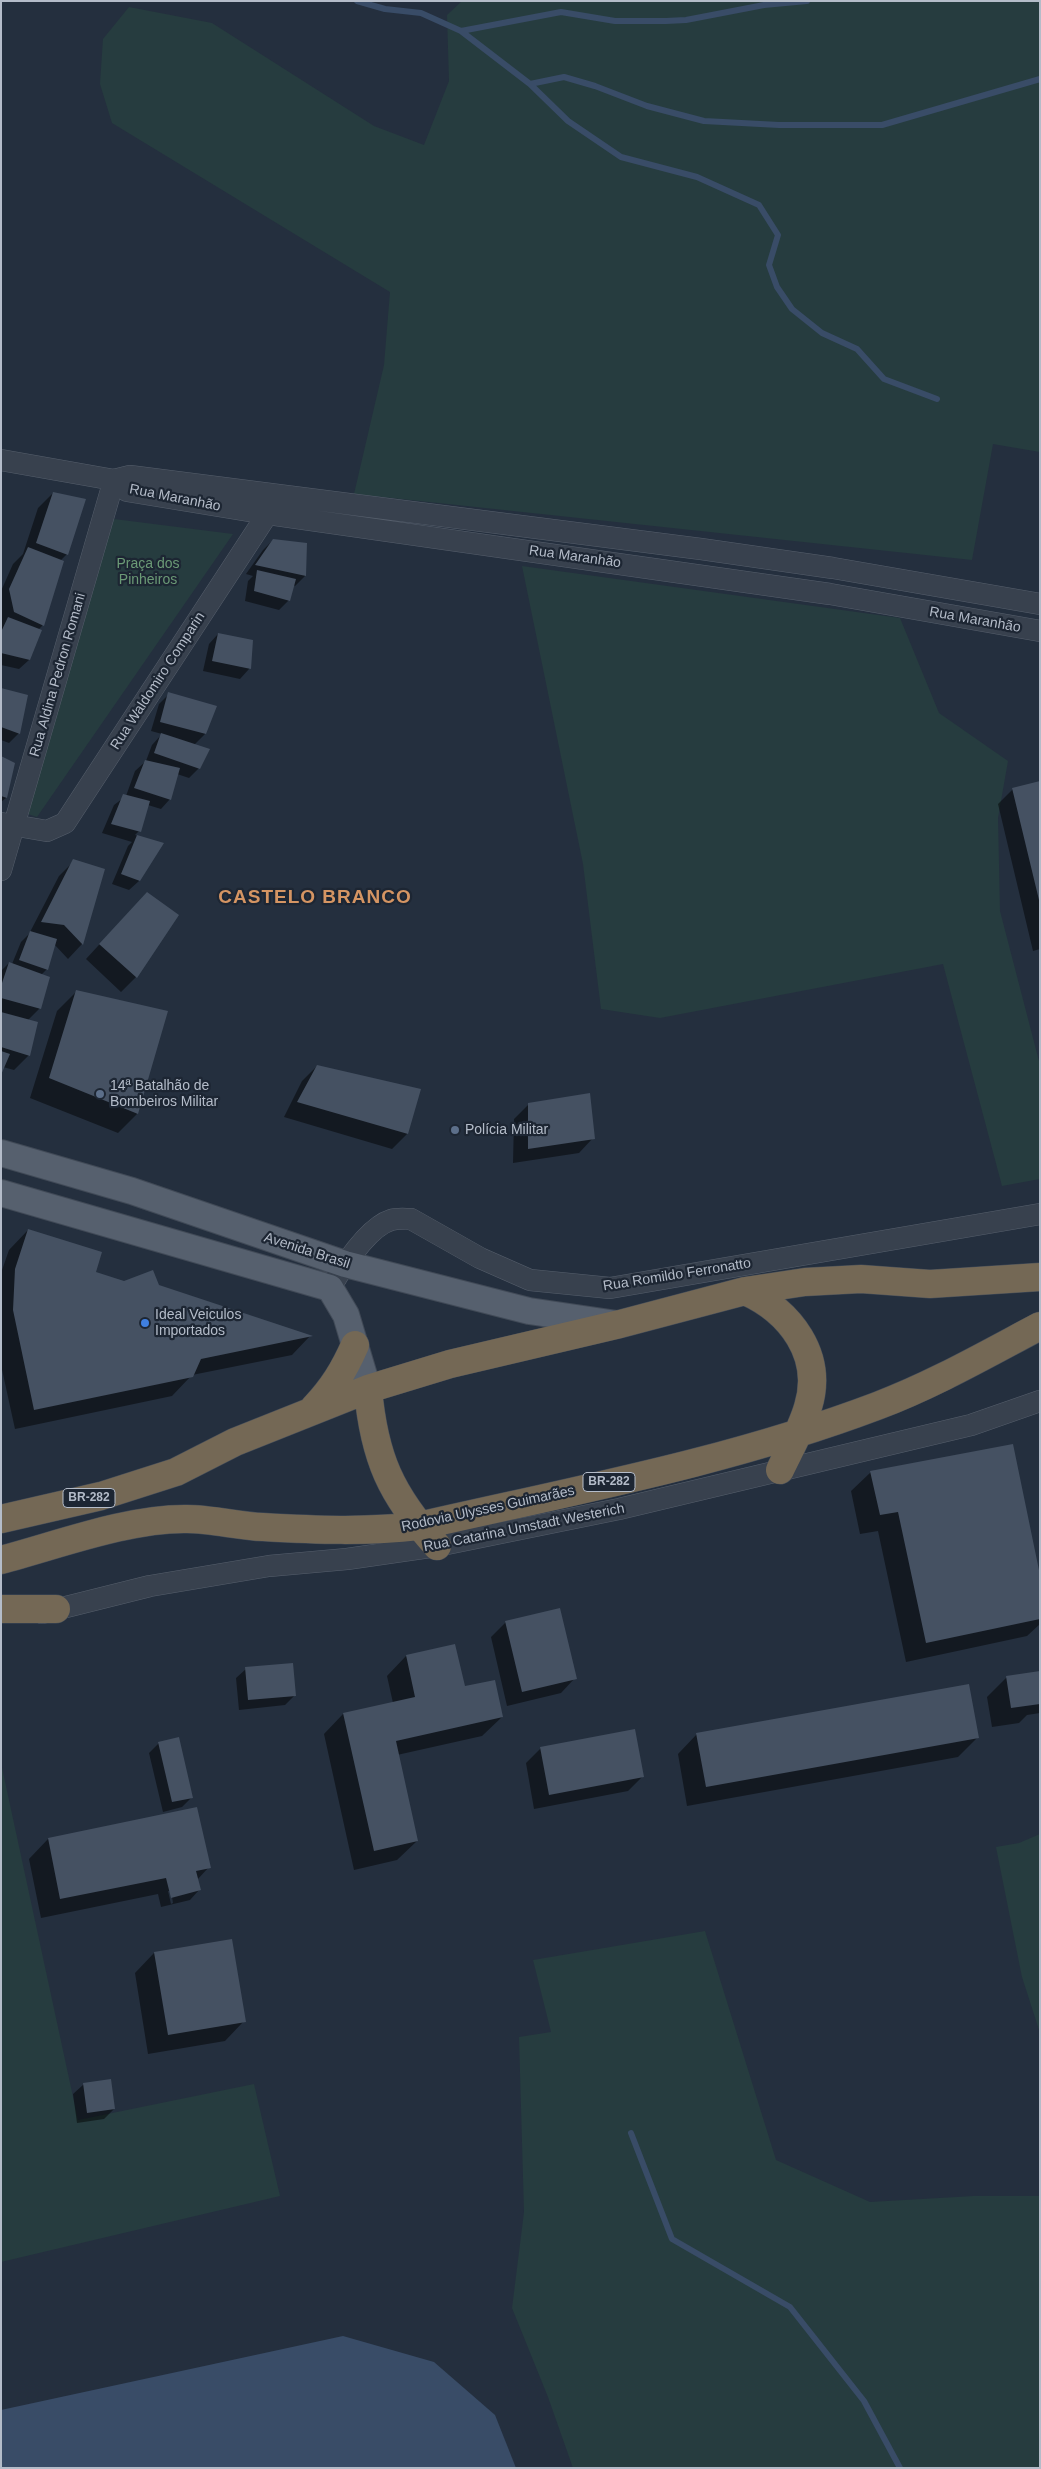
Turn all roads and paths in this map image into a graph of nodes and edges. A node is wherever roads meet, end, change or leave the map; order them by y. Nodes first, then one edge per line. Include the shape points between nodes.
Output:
1 (1, 460) edge
2 (114, 480) junction
3 (280, 495) junction
4 (368, 505) junction
5 (266, 514) junction
6 (363, 528) junction
7 (639, 540) junction
8 (636, 566) junction
9 (833, 568) junction
10 (830, 594) junction
11 (1018, 600) junction
12 (1040, 604) edge
13 (1014, 627) junction
14 (1040, 631) edge
15 (8, 825) edge
16 (1, 870) edge
17 (1, 1153) edge
18 (1, 1193) edge
19 (1040, 1214) edge
20 (345, 1264) junction
21 (1040, 1277) edge
22 (330, 1288) junction
23 (745, 1291) junction
24 (620, 1324) junction
25 (1040, 1326) edge
26 (355, 1345) junction
27 (368, 1389) junction
28 (1040, 1401) edge
29 (312, 1410) junction
30 (797, 1432) junction
31 (780, 1470) junction
32 (1, 1519) edge
33 (419, 1526) junction
34 (437, 1546) junction
35 (1, 1560) edge
36 (1, 1609) edge
37 (56, 1609) junction
38 (1, 1623) edge

1 - 2 street, Rua Maranhão
2 - 3 street, Rua Maranhão via 130,476
2 - 5 street, Rua Maranhão via 127,491
2 - 15 street, Rua Aldina Pedron Romani
3 - 4 street, Rua Maranhão
3 - 5 street, Rua Waldomiro Comparin
4 - 6 street
4 - 7 street, Rua Maranhão
5 - 6 street, Rua Maranhão
5 - 15 street, Rua Waldomiro Comparin via 65,823 47,831
6 - 8 street, Rua Maranhão
7 - 8 street
7 - 9 street, Rua Maranhão
8 - 10 street, Rua Maranhão
9 - 10 street
9 - 11 street, Rua Maranhão
10 - 13 street, Rua Maranhão
11 - 12 street, Rua Maranhão
11 - 13 street
13 - 14 street, Rua Maranhão
15 - 16 street, Rua Aldina Pedron Romani
17 - 20 main road, Avenida Brasil via 132,1191
18 - 22 main road, Avenida Brasil
19 - 20 street, Rua Romildo Ferronatto via 610,1288 530,1280 480,1258 411,1219 391,1220 381,1225
20 - 22 street, Rua Romildo Ferronatto
20 - 24 main road, Avenida Brasil via 529,1311
21 - 23 highway, BR-282 via 930,1284 861,1279 805,1282
22 - 26 main road, Avenida Brasil via 346,1315
23 - 24 highway, BR-282
23 - 30 highway via 763,1299 784,1315 799,1333 807,1353 812,1379 809,1406
24 - 27 highway, BR-282 via 450,1364
25 - 30 highway, Rodovia Ulysses Guimarães / BR-282 via 928,1384 877,1406
26 - 27 main road, Avenida Brasil
26 - 29 highway via 333,1388
27 - 29 highway, BR-282
27 - 33 highway via 371,1426 381,1462 397,1496
28 - 31 street, Rua Catarina Umstadt Westerich via 970,1425
29 - 32 highway, BR-282 via 235,1442 176,1472 101,1496
30 - 31 highway
30 - 33 highway, Rodovia Ulysses Guimarães / BR-282 via 724,1456
31 - 34 street, Rua Catarina Umstadt Westerich via 619,1509
33 - 34 highway
33 - 35 highway, Rodovia Ulysses Guimarães / BR-282 via 379,1531 331,1530 186,1519 129,1526
34 - 37 street, Rua Catarina Umstadt Westerich via 250,1569 150,1586
36 - 37 highway
37 - 38 street, Rua Catarina Umstadt Westerich

